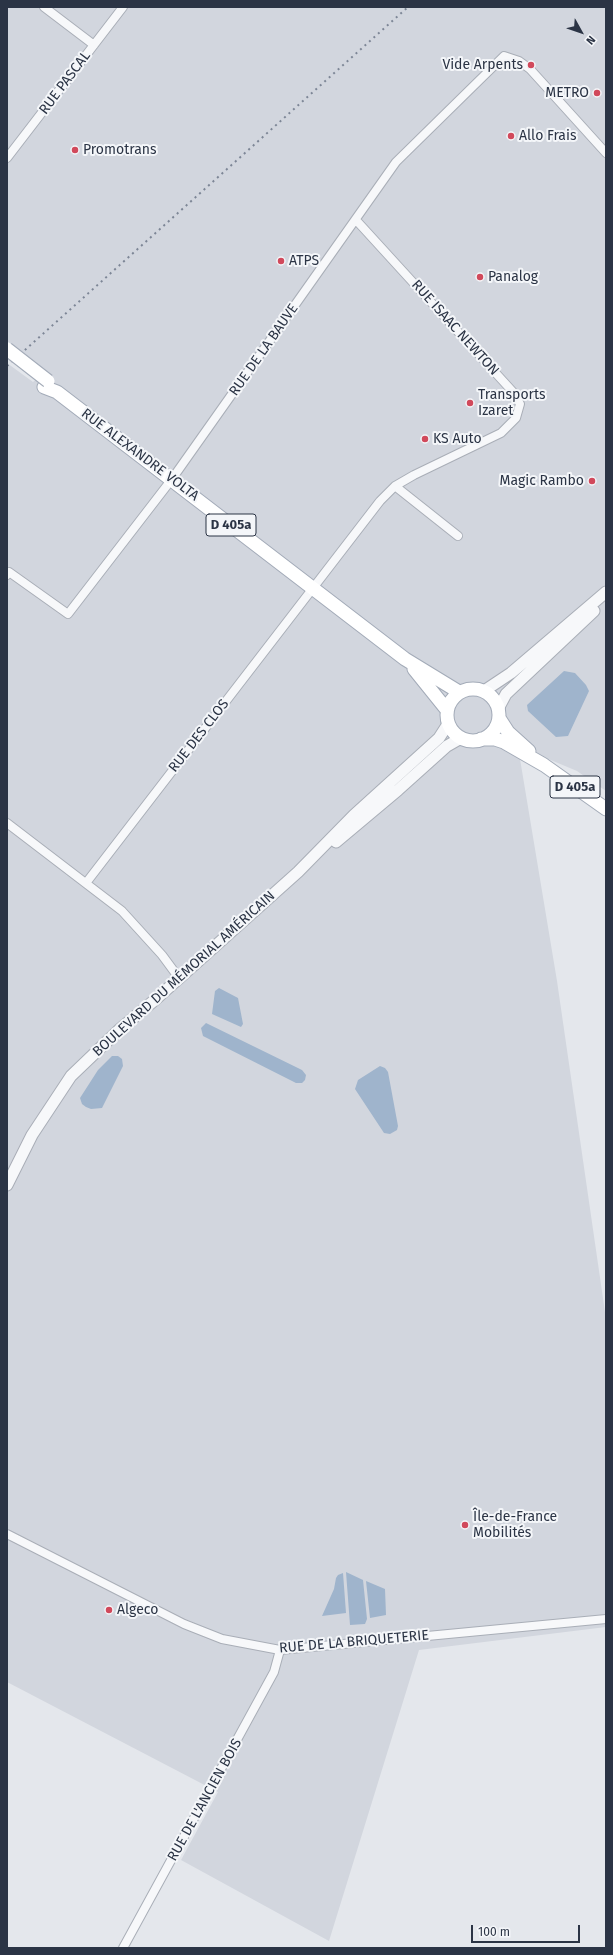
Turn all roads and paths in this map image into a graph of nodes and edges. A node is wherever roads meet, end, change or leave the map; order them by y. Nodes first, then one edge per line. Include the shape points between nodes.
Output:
1 (44, 7) edge
2 (123, 7) edge
3 (94, 45) junction
4 (606, 153) edge
5 (7, 158) edge
6 (356, 220) junction
7 (7, 349) edge
8 (7, 359) edge
9 (46, 384) junction
10 (172, 479) junction
11 (395, 486) junction
12 (458, 536) dead end
13 (7, 575) edge
14 (312, 589) junction
15 (606, 592) edge
16 (606, 600) edge
17 (405, 659) junction
18 (484, 691) junction
19 (459, 692) junction
20 (447, 710) junction
21 (498, 714) junction
22 (448, 724) junction
23 (461, 738) junction
24 (481, 739) junction
25 (544, 765) junction
26 (606, 809) edge
27 (7, 823) edge
28 (298, 872) junction
29 (86, 883) junction
30 (178, 978) junction
31 (7, 1185) edge
32 (7, 1534) edge
33 (606, 1619) edge
34 (280, 1650) junction
35 (123, 1948) edge

1 - 3 street
2 - 3 street, RUE PASCAL
3 - 5 street, RUE PASCAL
4 - 6 street, RUE DE LA BAUVE via 530,69 519,61 504,56 396,162
6 - 10 street, RUE DE LA BAUVE
6 - 11 street, RUE ISAAC NEWTON via 513,392 520,404 516,418 501,433
7 - 9 main road, bridge
8 - 9 main road
9 - 10 main road, RUE ALEXANDRE VOLTA / D 405a
10 - 13 street, RUE DE LA BAUVE via 68,614 9,572
10 - 14 main road, RUE ALEXANDRE VOLTA / D 405a
11 - 12 street
11 - 14 street, RUE ISAAC NEWTON via 380,500
14 - 17 main road, RUE ALEXANDRE VOLTA / D 405a
14 - 29 street, RUE DES CLOS
15 - 18 street via 507,677
16 - 21 street via 506,694
17 - 19 main road, RUE ALEXANDRE VOLTA / D 405a
17 - 20 main road, RUE ALEXANDRE VOLTA / D 405a via 440,698
18 - 19 main road via 471,688
18 - 21 main road via 495,701
19 - 20 main road via 449,703
20 - 22 main road
21 - 24 main road via 493,731
21 - 25 main road, D 405a via 508,732
22 - 23 main road
22 - 28 street via 438,738 354,815
23 - 24 main road
23 - 28 street via 447,746 359,824
24 - 25 main road, D 405a via 504,742
25 - 26 main road, D 405a
27 - 29 street
28 - 30 street, BOULEVARD DU MÉMORIAL AMÉRICAIN
29 - 30 street via 122,911 162,955
30 - 31 street, BOULEVARD DU MÉMORIAL AMÉRICAIN via 71,1076 32,1135
32 - 34 street, RUE DE LA BRIQUETERIE via 184,1624 222,1639
33 - 34 street, RUE DE LA BRIQUETERIE
34 - 35 street, RUE DE L'ANCIEN BOIS via 274,1672

